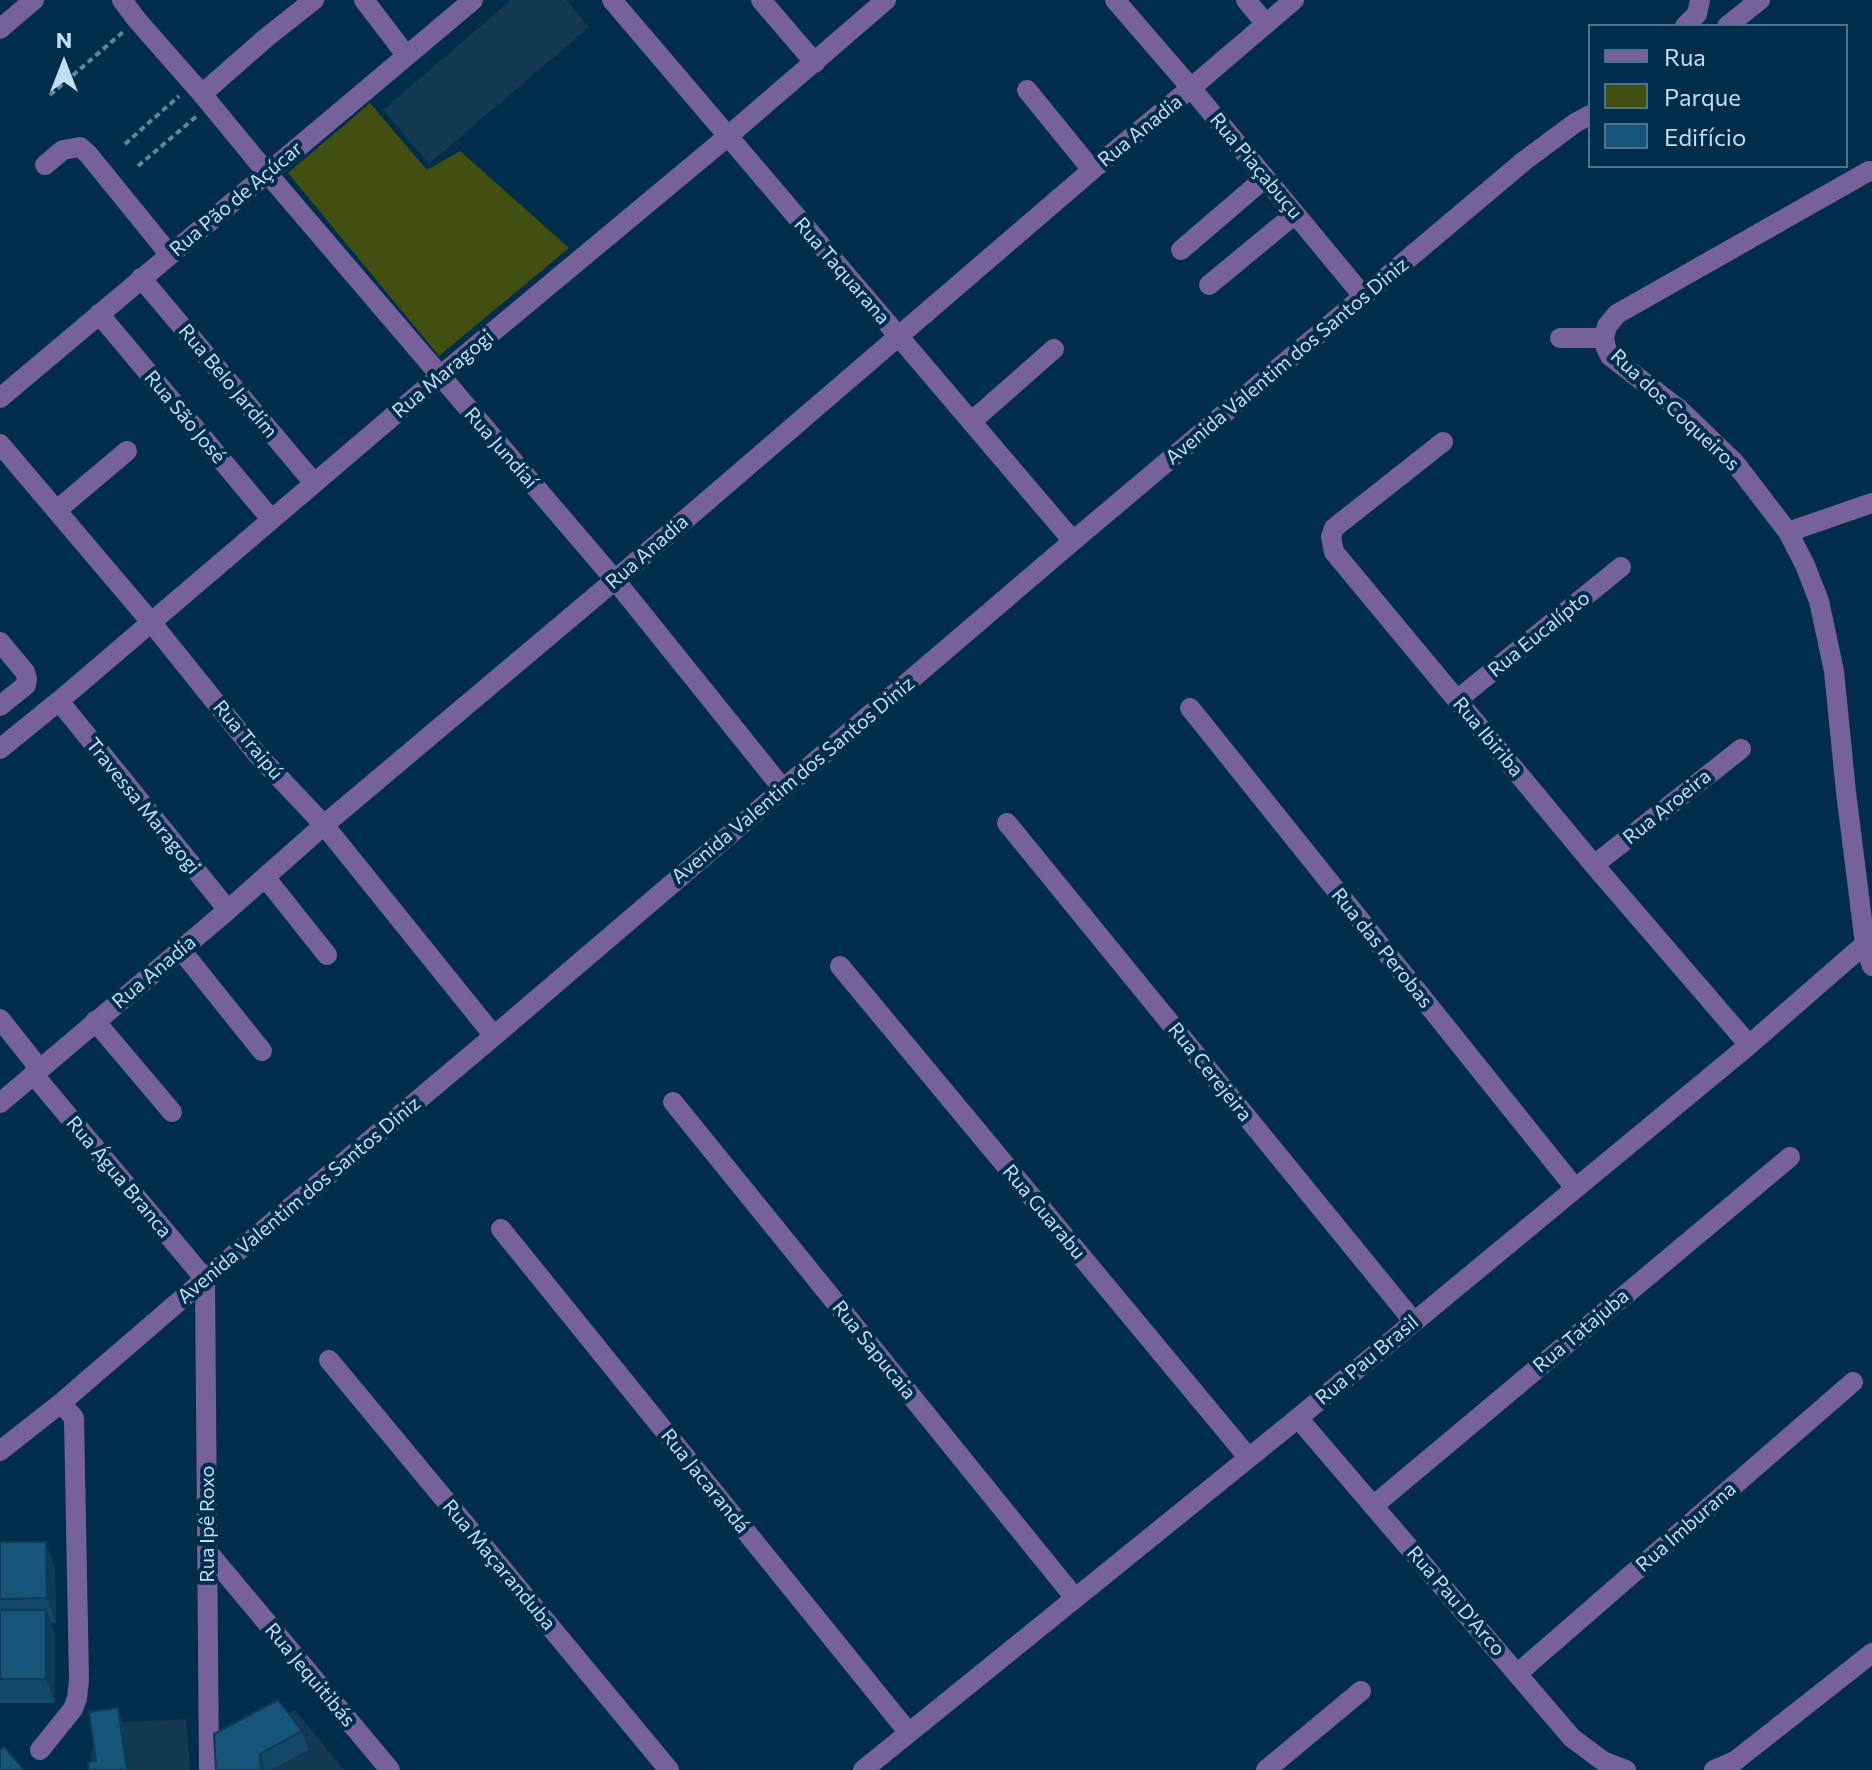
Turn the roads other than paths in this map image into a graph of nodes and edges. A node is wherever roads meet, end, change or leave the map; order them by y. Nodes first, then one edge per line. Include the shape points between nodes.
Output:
1 (34, 0) edge
2 (122, 0) edge
3 (314, 0) edge
4 (364, 0) edge
5 (473, 0) edge
6 (612, 0) edge
7 (761, 0) edge
8 (886, 0) edge
9 (1115, 0) edge
10 (1246, 0) edge
11 (1294, 0) edge
12 (1700, 0) edge
13 (1760, 0) edge
14 (1266, 24) junction
15 (1687, 24) edge
16 (1730, 24) edge
17 (0, 29) edge
18 (406, 55) junction
19 (815, 63) junction
20 (1191, 88) junction
21 (1027, 90) dead end
22 (202, 94) junction
23 (1582, 119) edge
24 (727, 137) junction
25 (45, 165) dead end
26 (1092, 170) junction
27 (1869, 171) dead end
28 (267, 173) junction
29 (1265, 178) junction
30 (1295, 214) junction
31 (1181, 250) dead end
32 (170, 255) junction
33 (141, 278) junction
34 (1209, 285) dead end
35 (1364, 297) junction
36 (99, 314) junction
37 (898, 336) junction
38 (1560, 338) dead end
39 (1604, 338) junction
40 (1054, 349) dead end
41 (440, 376) junction
42 (0, 398) edge
43 (971, 422) junction
44 (1443, 442) dead end
45 (0, 444) edge
46 (127, 451) dead end
47 (314, 483) junction
48 (1872, 503) edge
49 (57, 510) junction
50 (271, 519) junction
51 (1788, 532) junction
52 (1073, 541) junction
53 (1621, 567) dead end
54 (615, 580) junction
55 (151, 622) junction
56 (0, 642) edge
57 (1457, 700) junction
58 (59, 701) junction
59 (0, 706) edge
60 (1190, 708) dead end
61 (0, 749) edge
62 (1741, 749) dead end
63 (783, 789) junction
64 (1007, 823) dead end
65 (324, 825) junction
66 (1594, 865) junction
67 (265, 877) junction
68 (228, 910) junction
69 (1865, 944) junction
70 (181, 950) junction
71 (327, 955) dead end
72 (840, 966) dead end
73 (1872, 966) edge
74 (0, 1019) edge
75 (95, 1021) junction
76 (494, 1036) junction
77 (1749, 1045) junction
78 (262, 1051) dead end
79 (36, 1071) junction
80 (673, 1102) dead end
81 (0, 1103) edge
82 (172, 1112) dead end
83 (1790, 1157) dead end
84 (1575, 1188) junction
85 (501, 1229) dead end
86 (205, 1279) junction
87 (1414, 1322) junction
88 (329, 1360) dead end
89 (1853, 1382) dead end
90 (61, 1403) junction
91 (1298, 1418) junction
92 (0, 1451) edge
93 (1248, 1457) junction
94 (1373, 1506) junction
95 (207, 1551) junction
96 (231, 1580) junction
97 (207, 1582) junction
98 (1075, 1598) junction
99 (1872, 1653) edge
100 (1518, 1673) junction
101 (1361, 1691) dead end
102 (909, 1733) junction
103 (40, 1750) dead end
104 (209, 1770) edge
105 (390, 1770) edge
106 (669, 1770) edge
107 (863, 1770) edge
108 (1266, 1770) edge
109 (1626, 1770) edge
110 (1714, 1770) edge

1 - 17 street
2 - 22 street, Rua Jundiaí
3 - 22 street
4 - 18 street
5 - 18 street, Rua Pão de Açúcar
6 - 24 street, Rua Taquarana
7 - 19 street
8 - 19 street, Rua Maragogi
9 - 20 street, Rua Piaçabuçu
10 - 14 street
11 - 14 street, Rua Anadia
12 - 15 street via 1697,14
13 - 16 street
14 - 20 street, Rua Anadia
18 - 28 street, Rua Pão de Açúcar
19 - 24 street, Rua Maragogi
20 - 26 street, Rua Anadia
20 - 29 street, Rua Piaçabuçu
21 - 26 street
22 - 28 street, Rua Jundiaí
23 - 35 street, Avenida Valentim dos Santos Diniz via 1524,161
24 - 37 street, Rua Taquarana
24 - 41 street, Rua Maragogi
25 - 32 street via 63,150 80,147
26 - 37 street, Rua Anadia
27 - 39 street, Rua dos Coqueiros via 1617,314
28 - 32 street, Rua Pão de Açúcar
28 - 41 street, Rua Jundiaí
29 - 30 street, Rua Piaçabuçu
29 - 31 street
30 - 34 street
30 - 35 street, Rua Piaçabuçu
32 - 33 street, Rua Pão de Açúcar
33 - 36 street, Rua Pão de Açúcar
33 - 47 street, Rua Belo Jardim
35 - 52 street, Avenida Valentim dos Santos Diniz
36 - 42 street, Rua Pão de Açúcar
36 - 50 street, Rua São José
37 - 43 street, Rua Taquarana
37 - 54 street, Rua Anadia
38 - 39 street
39 - 51 street, Rua dos Coqueiros via 1610,356 1680,410 1735,463
40 - 43 street
41 - 47 street, Rua Maragogi
41 - 54 street, Rua Jundiaí
43 - 52 street, Rua Taquarana
44 - 57 street, Rua Ibiriba via 1334,528 1331,537 1334,552
45 - 49 street, Rua Traipú
46 - 49 street
47 - 50 street, Rua Maragogi
48 - 51 street
49 - 55 street, Rua Traipú
50 - 55 street, Rua Maragogi
51 - 69 street, Rua dos Coqueiros via 1819,601 1834,671
52 - 63 street, Avenida Valentim dos Santos Diniz
53 - 57 street, Rua Eucalípto
54 - 63 street, Rua Jundiaí
54 - 65 street, Rua Anadia
55 - 58 street, Rua Maragogi
55 - 65 street, Rua Traipú via 257,754
56 - 59 street via 27,679
57 - 66 street, Rua Ibiriba
58 - 61 street, Rua Maragogi
58 - 68 street, Travessa Maragogi
60 - 84 street, Rua das Perobas
62 - 66 street, Rua Aroeira
63 - 76 street, Avenida Valentim dos Santos Diniz
64 - 87 street, Rua Cerejeira
65 - 67 street, Rua Anadia
65 - 76 street, Rua Traipú
66 - 77 street, Rua Ibiriba
67 - 68 street, Rua Anadia
67 - 71 street
68 - 70 street, Rua Anadia
69 - 73 street, Rua dos Coqueiros
69 - 77 street, Rua Pau Brasil
70 - 75 street, Rua Anadia
70 - 78 street
72 - 93 street, Rua Guarabu
74 - 79 street, Rua Água Branca
75 - 79 street, Rua Anadia
75 - 82 street
76 - 86 street, Avenida Valentim dos Santos Diniz
77 - 84 street, Rua Pau Brasil
79 - 81 street, Rua Anadia
79 - 86 street, Rua Água Branca
80 - 98 street, Rua Sapucaia
83 - 94 street, Rua Tatajuba
84 - 87 street, Rua Pau Brasil
85 - 102 street, Rua Jacarandá
86 - 90 street, Avenida Valentim dos Santos Diniz
86 - 95 street, Rua Ipê Roxo
87 - 91 street, Rua Pau Brasil
88 - 106 street, Rua Maçaranduba
89 - 100 street, Rua Imburana
90 - 92 street, Avenida Valentim dos Santos Diniz
90 - 103 street via 74,1418 79,1681 73,1709
91 - 93 street, Rua Pau Brasil
91 - 94 street, Rua Pau D'Arco
93 - 98 street, Rua Pau Brasil
94 - 100 street, Rua Pau D'Arco
95 - 96 street, Rua Jequitibás
95 - 97 street, Rua Ipê Roxo
96 - 97 street
96 - 105 street, Rua Jequitibás
97 - 104 street, Rua Ipê Roxo
98 - 102 street, Rua Pau Brasil
99 - 110 street via 1735,1761
100 - 109 street, Rua Pau D'Arco via 1572,1738
101 - 108 street
102 - 107 street, Rua Pau Brasil

